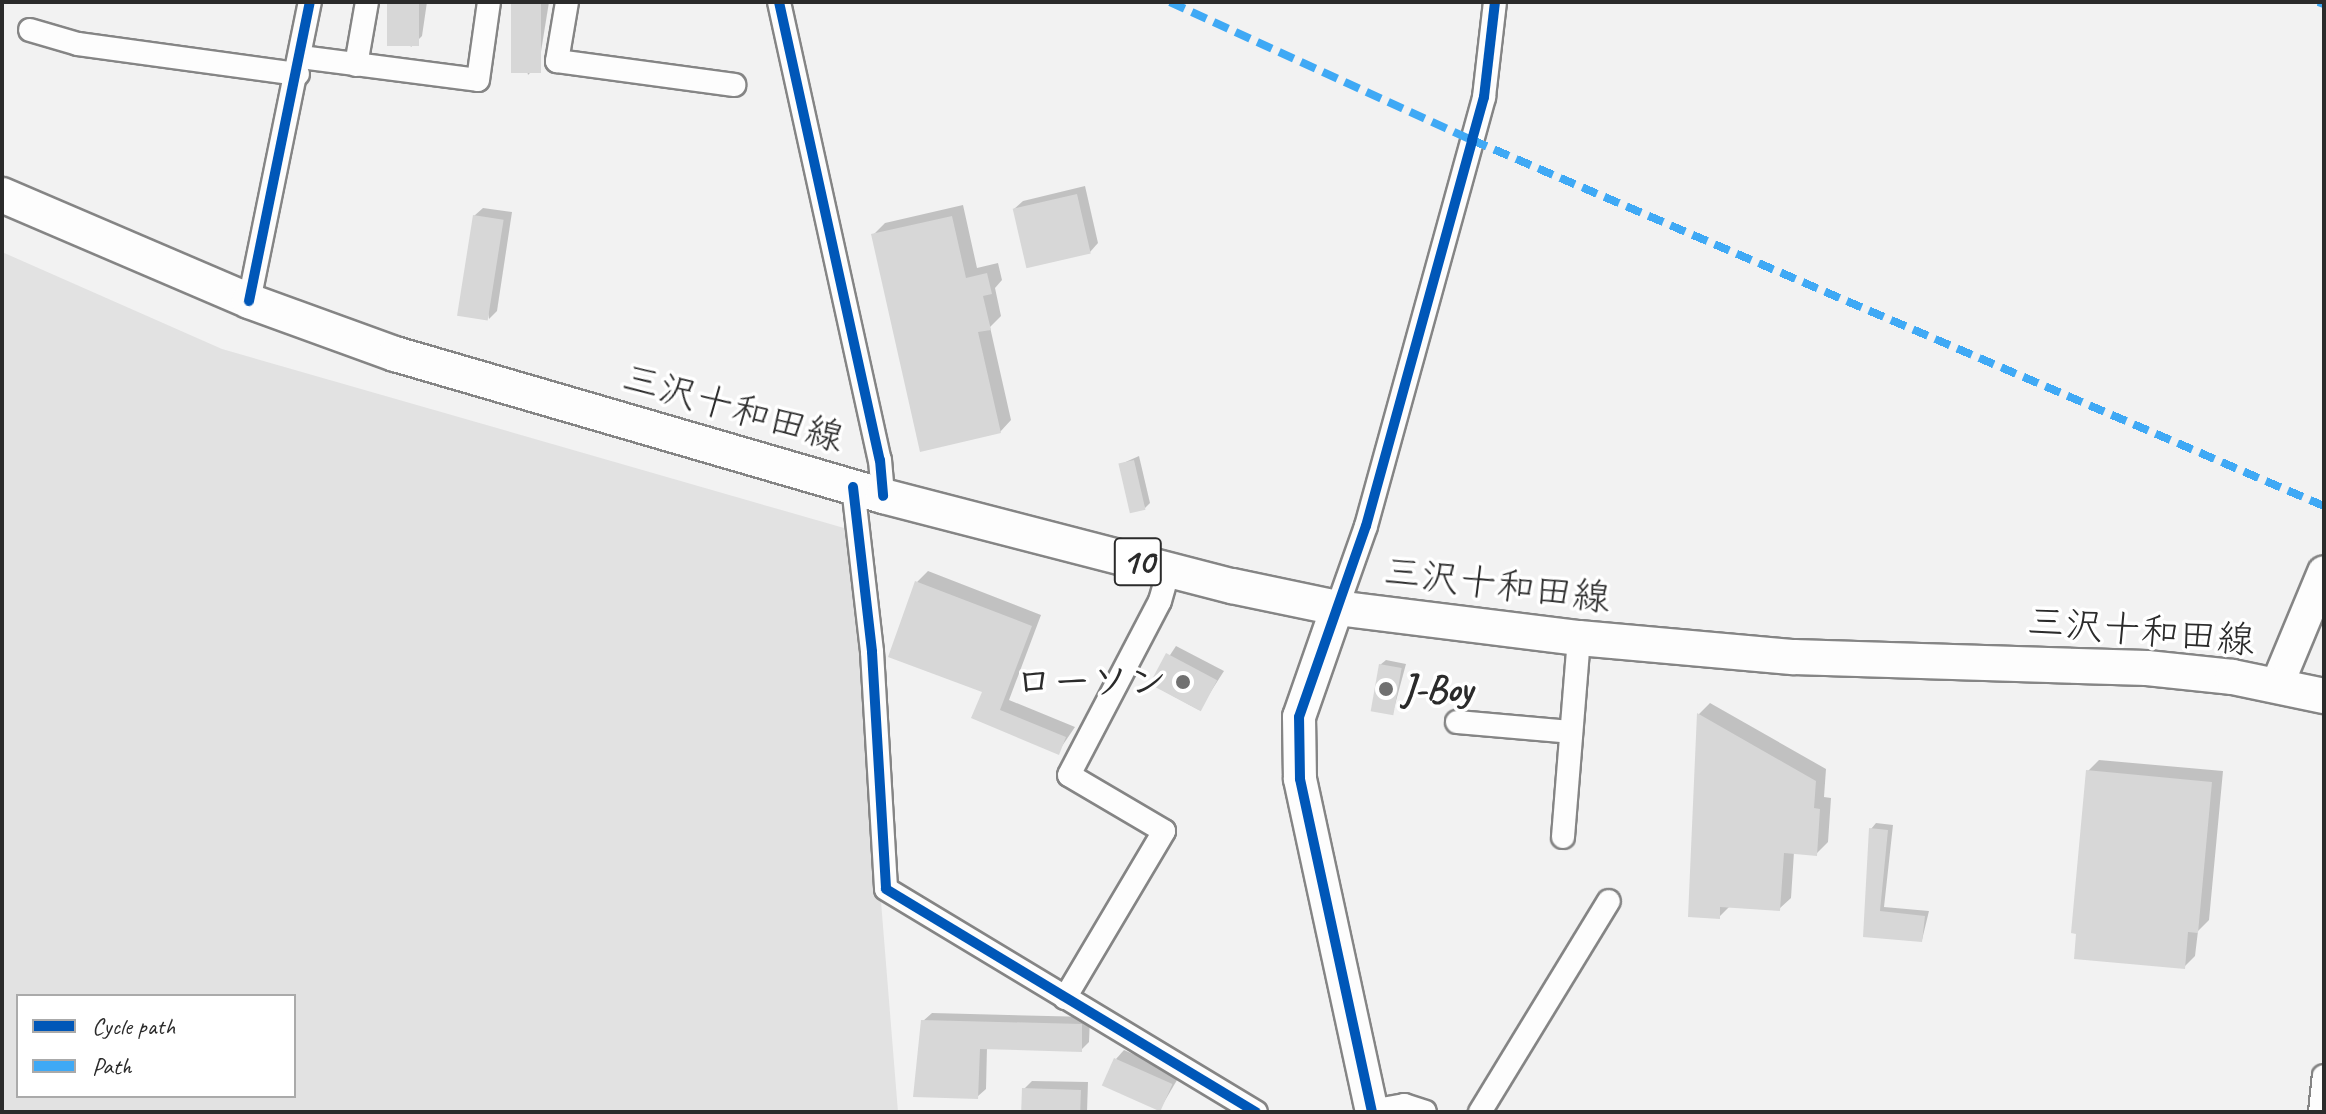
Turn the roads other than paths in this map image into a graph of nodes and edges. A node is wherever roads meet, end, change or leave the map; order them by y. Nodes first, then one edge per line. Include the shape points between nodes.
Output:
1 (310, 2) edge
2 (367, 2) edge
3 (489, 2) edge
4 (567, 2) edge
5 (779, 2) edge
6 (1495, 2) edge
7 (30, 30) dead end
8 (356, 65) junction
9 (299, 66) junction
10 (734, 85) dead end
11 (2, 195) edge
12 (249, 301) junction
13 (868, 492) junction
14 (1169, 570) junction
15 (2324, 572) edge
16 (1337, 608) junction
17 (1579, 638) junction
18 (2277, 685) junction
19 (2324, 696) edge
20 (1457, 722) dead end
21 (1571, 732) junction
22 (1563, 837) dead end
23 (1609, 901) dead end
24 (1065, 998) junction
25 (2324, 1076) edge
26 (1372, 1111) edge
27 (1256, 1112) edge
28 (1425, 1112) edge
29 (1480, 1112) edge
30 (2320, 1112) edge

1 - 9 street
2 - 8 street
3 - 8 street via 478,80
4 - 10 street via 557,61
5 - 13 street via 880,460
6 - 16 street via 1484,97 1366,526
7 - 9 street via 78,44
8 - 9 street
9 - 12 street
11 - 12 main road, 三沢十和田線 / 10
12 - 13 main road, 三沢十和田線 / 10 via 395,354
13 - 14 main road, 三沢十和田線 / 10
13 - 24 street via 886,889
14 - 16 main road, 三沢十和田線 / 10
14 - 24 street via 1160,601 1069,775 1164,831
15 - 18 street
16 - 17 main road, 三沢十和田線 / 10
16 - 26 street via 1299,717 1300,779
17 - 18 main road, 三沢十和田線 / 10 via 1794,657 2147,668
17 - 21 street
18 - 19 main road, 三沢十和田線 / 10
20 - 21 street
21 - 22 street
23 - 29 street
24 - 27 street
25 - 30 street
26 - 28 street via 1404,1105

